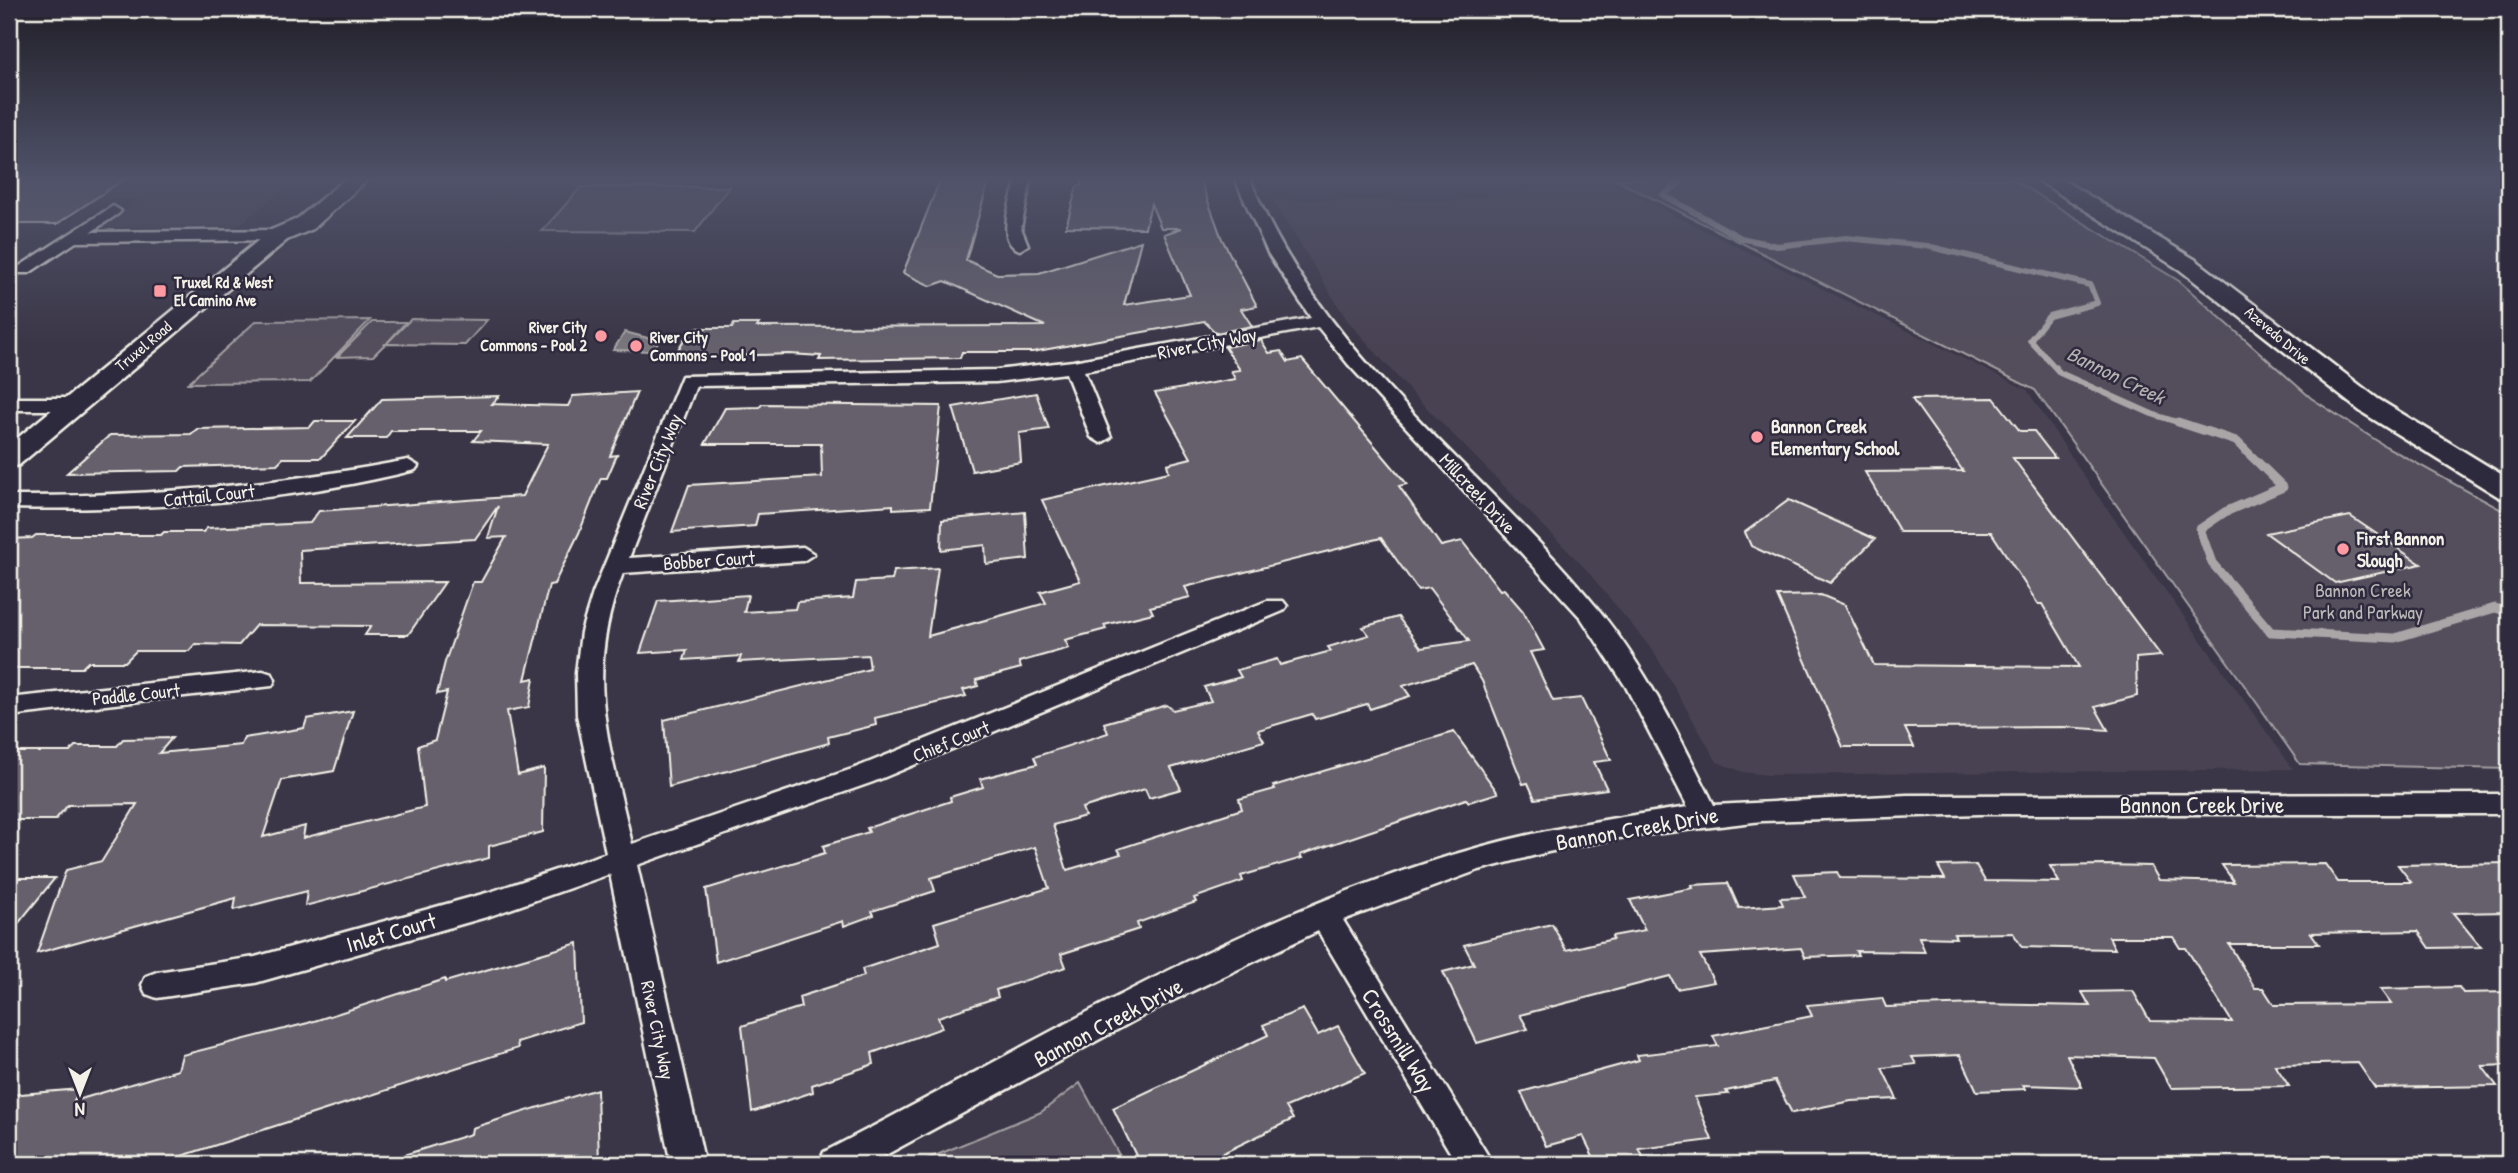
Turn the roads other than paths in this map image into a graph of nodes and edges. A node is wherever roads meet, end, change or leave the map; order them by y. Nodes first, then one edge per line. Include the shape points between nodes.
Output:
1 (78, 234) edge
2 (282, 234) edge
3 (1015, 234) edge
4 (1267, 234) edge
5 (2136, 234) edge
6 (279, 235) junction
7 (73, 237) junction
8 (1020, 245) dead end
9 (23, 270) dead end
10 (1322, 321) junction
11 (1073, 367) junction
12 (9, 404) edge
13 (75, 404) junction
14 (1101, 437) dead end
15 (9, 459) edge
16 (408, 466) dead end
17 (2509, 491) edge
18 (9, 502) edge
19 (803, 554) dead end
20 (615, 566) junction
21 (1275, 606) dead end
22 (263, 680) dead end
23 (9, 707) edge
24 (2509, 804) edge
25 (1705, 814) junction
26 (620, 859) junction
27 (1323, 914) junction
28 (157, 985) dead end
29 (688, 1164) edge
30 (836, 1164) edge
31 (1476, 1164) edge

1 - 7 street
2 - 6 main road, Truxel Road
3 - 8 street
4 - 10 street, Millcreek Drive via 1279,260
5 - 17 main road, Azevedo Drive via 2188,265 2369,405
6 - 7 street
6 - 13 main road, Truxel Road
7 - 9 street
10 - 11 street, River City Way
10 - 25 street, Millcreek Drive via 1589,613 1647,697
11 - 14 street
11 - 20 street, River City Way via 938,379 689,380
12 - 13 street
13 - 15 main road, Truxel Road
16 - 18 street, Cattail Court via 199,497
19 - 20 street, Bobber Court
20 - 26 street, River City Way via 593,632 588,673 590,715
21 - 26 street, Chief Court via 876,771
22 - 23 street, Paddle Court
24 - 25 street, Bannon Creek Drive via 1857,804
25 - 27 street, Bannon Creek Drive via 1604,829 1481,858
26 - 28 street, Inlet Court via 489,904 255,970
26 - 29 street, River City Way
27 - 30 street, Bannon Creek Drive
27 - 31 street, Crossmill Way

